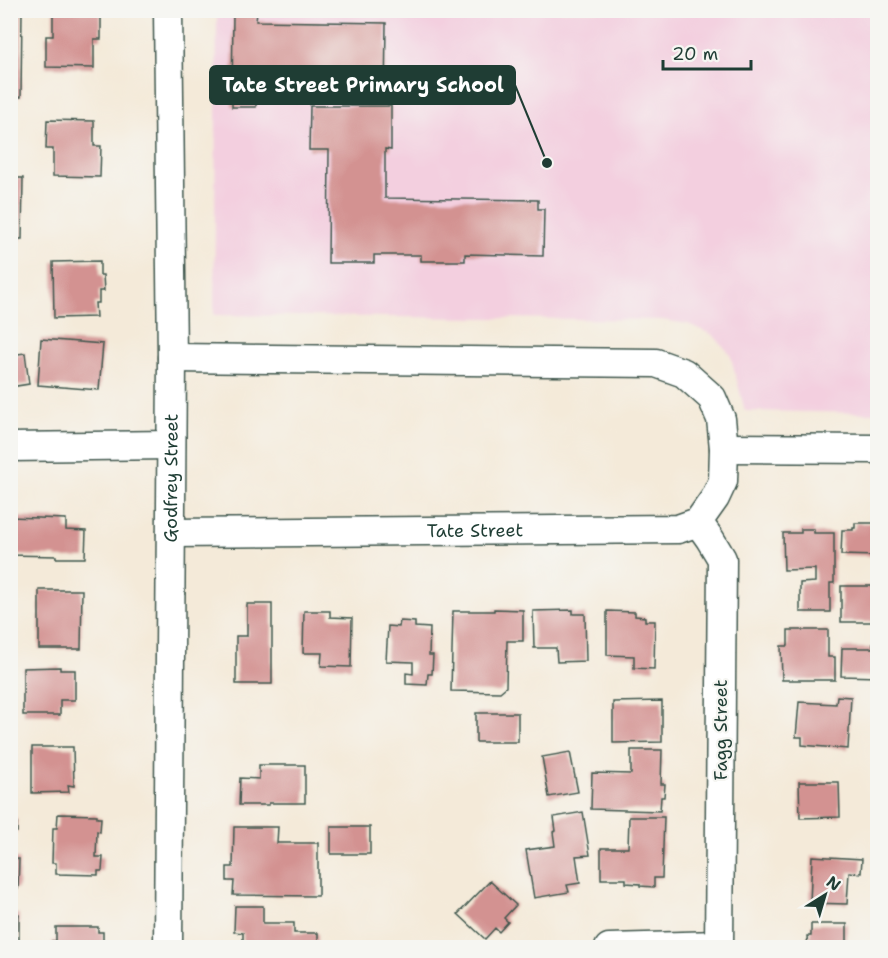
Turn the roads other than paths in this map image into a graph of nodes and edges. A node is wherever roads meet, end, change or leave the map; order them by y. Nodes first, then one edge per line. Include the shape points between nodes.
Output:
1 (168, 10) edge
2 (172, 357) junction
3 (171, 445) junction
4 (10, 447) edge
5 (724, 448) junction
6 (878, 449) edge
7 (698, 522) junction
8 (171, 533) junction
9 (719, 946) edge
10 (168, 948) edge
11 (609, 948) edge

1 - 2 street, Godfrey Street
2 - 3 street, Godfrey Street
2 - 5 street via 656,363 684,373 712,398 721,419
3 - 4 street
3 - 8 street, Godfrey Street
5 - 6 street
5 - 7 street via 723,481
7 - 8 street, Tate Street via 678,529
7 - 9 street, Fagg Street via 722,560
8 - 10 street, Godfrey Street
9 - 11 street, Fagg Street

